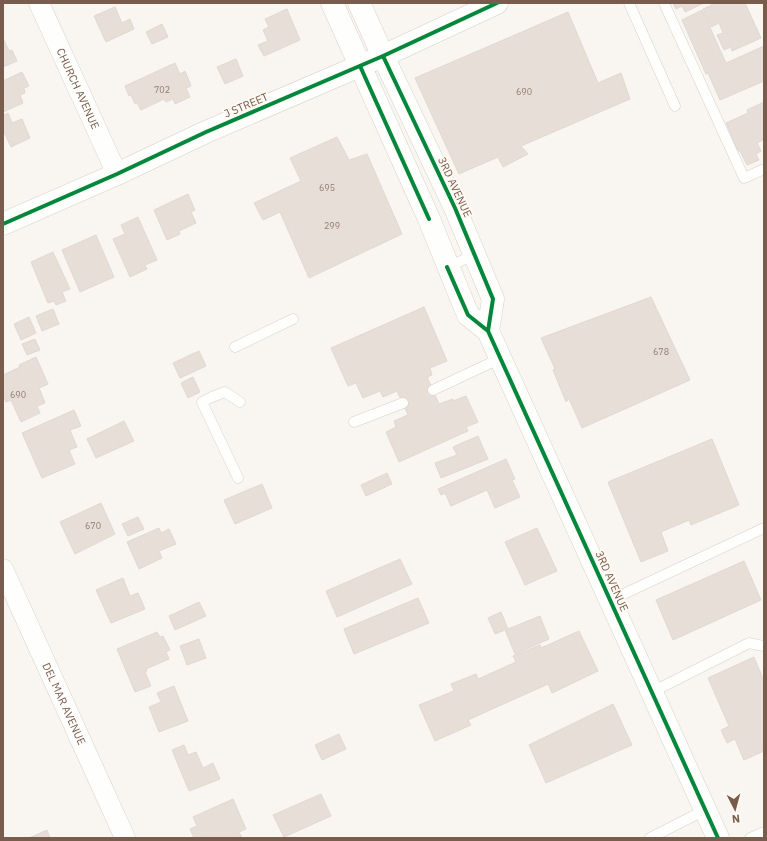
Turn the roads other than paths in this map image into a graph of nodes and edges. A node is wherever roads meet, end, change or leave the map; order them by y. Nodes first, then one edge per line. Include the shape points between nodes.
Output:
1 (39, 3) edge
2 (332, 3) edge
3 (359, 3) edge
4 (497, 3) edge
5 (629, 3) edge
6 (664, 3) edge
7 (383, 56) junction
8 (360, 66) junction
9 (675, 106) dead end
10 (764, 169) edge
11 (117, 174) junction
12 (3, 224) edge
13 (475, 255) junction
14 (447, 267) junction
15 (293, 319) dead end
16 (488, 331) junction
17 (234, 347) dead end
18 (501, 358) junction
19 (433, 390) dead end
20 (240, 402) dead end
21 (403, 403) dead end
22 (354, 422) dead end
23 (238, 478) dead end
24 (764, 528) edge
25 (3, 569) edge
26 (610, 600) junction
27 (764, 646) edge
28 (652, 692) junction
29 (705, 810) junction
30 (764, 832) edge
31 (125, 838) edge
32 (650, 838) edge
33 (718, 838) edge
34 (750, 838) edge

1 - 11 street, CHURCH AVENUE
2 - 8 main road, 3RD AVENUE
3 - 7 main road, 3RD AVENUE
4 - 7 main road, J STREET
5 - 9 lane
6 - 10 lane via 744,178
7 - 8 main road, J STREET
7 - 13 main road, 3RD AVENUE via 456,208
8 - 11 main road, J STREET via 206,132
8 - 14 main road, 3RD AVENUE via 429,219
11 - 12 main road, J STREET
13 - 14 lane
13 - 16 main road, 3RD AVENUE via 493,299
14 - 16 main road, 3RD AVENUE via 468,315
15 - 17 lane
16 - 18 main road, 3RD AVENUE
18 - 19 lane
18 - 26 main road, 3RD AVENUE
20 - 23 lane via 225,392 202,402
21 - 22 lane
24 - 26 lane
25 - 31 street, DEL MAR AVENUE
26 - 28 main road, 3RD AVENUE
27 - 28 lane via 749,643
28 - 29 main road, 3RD AVENUE
29 - 32 lane
29 - 33 main road, 3RD AVENUE
30 - 34 lane

